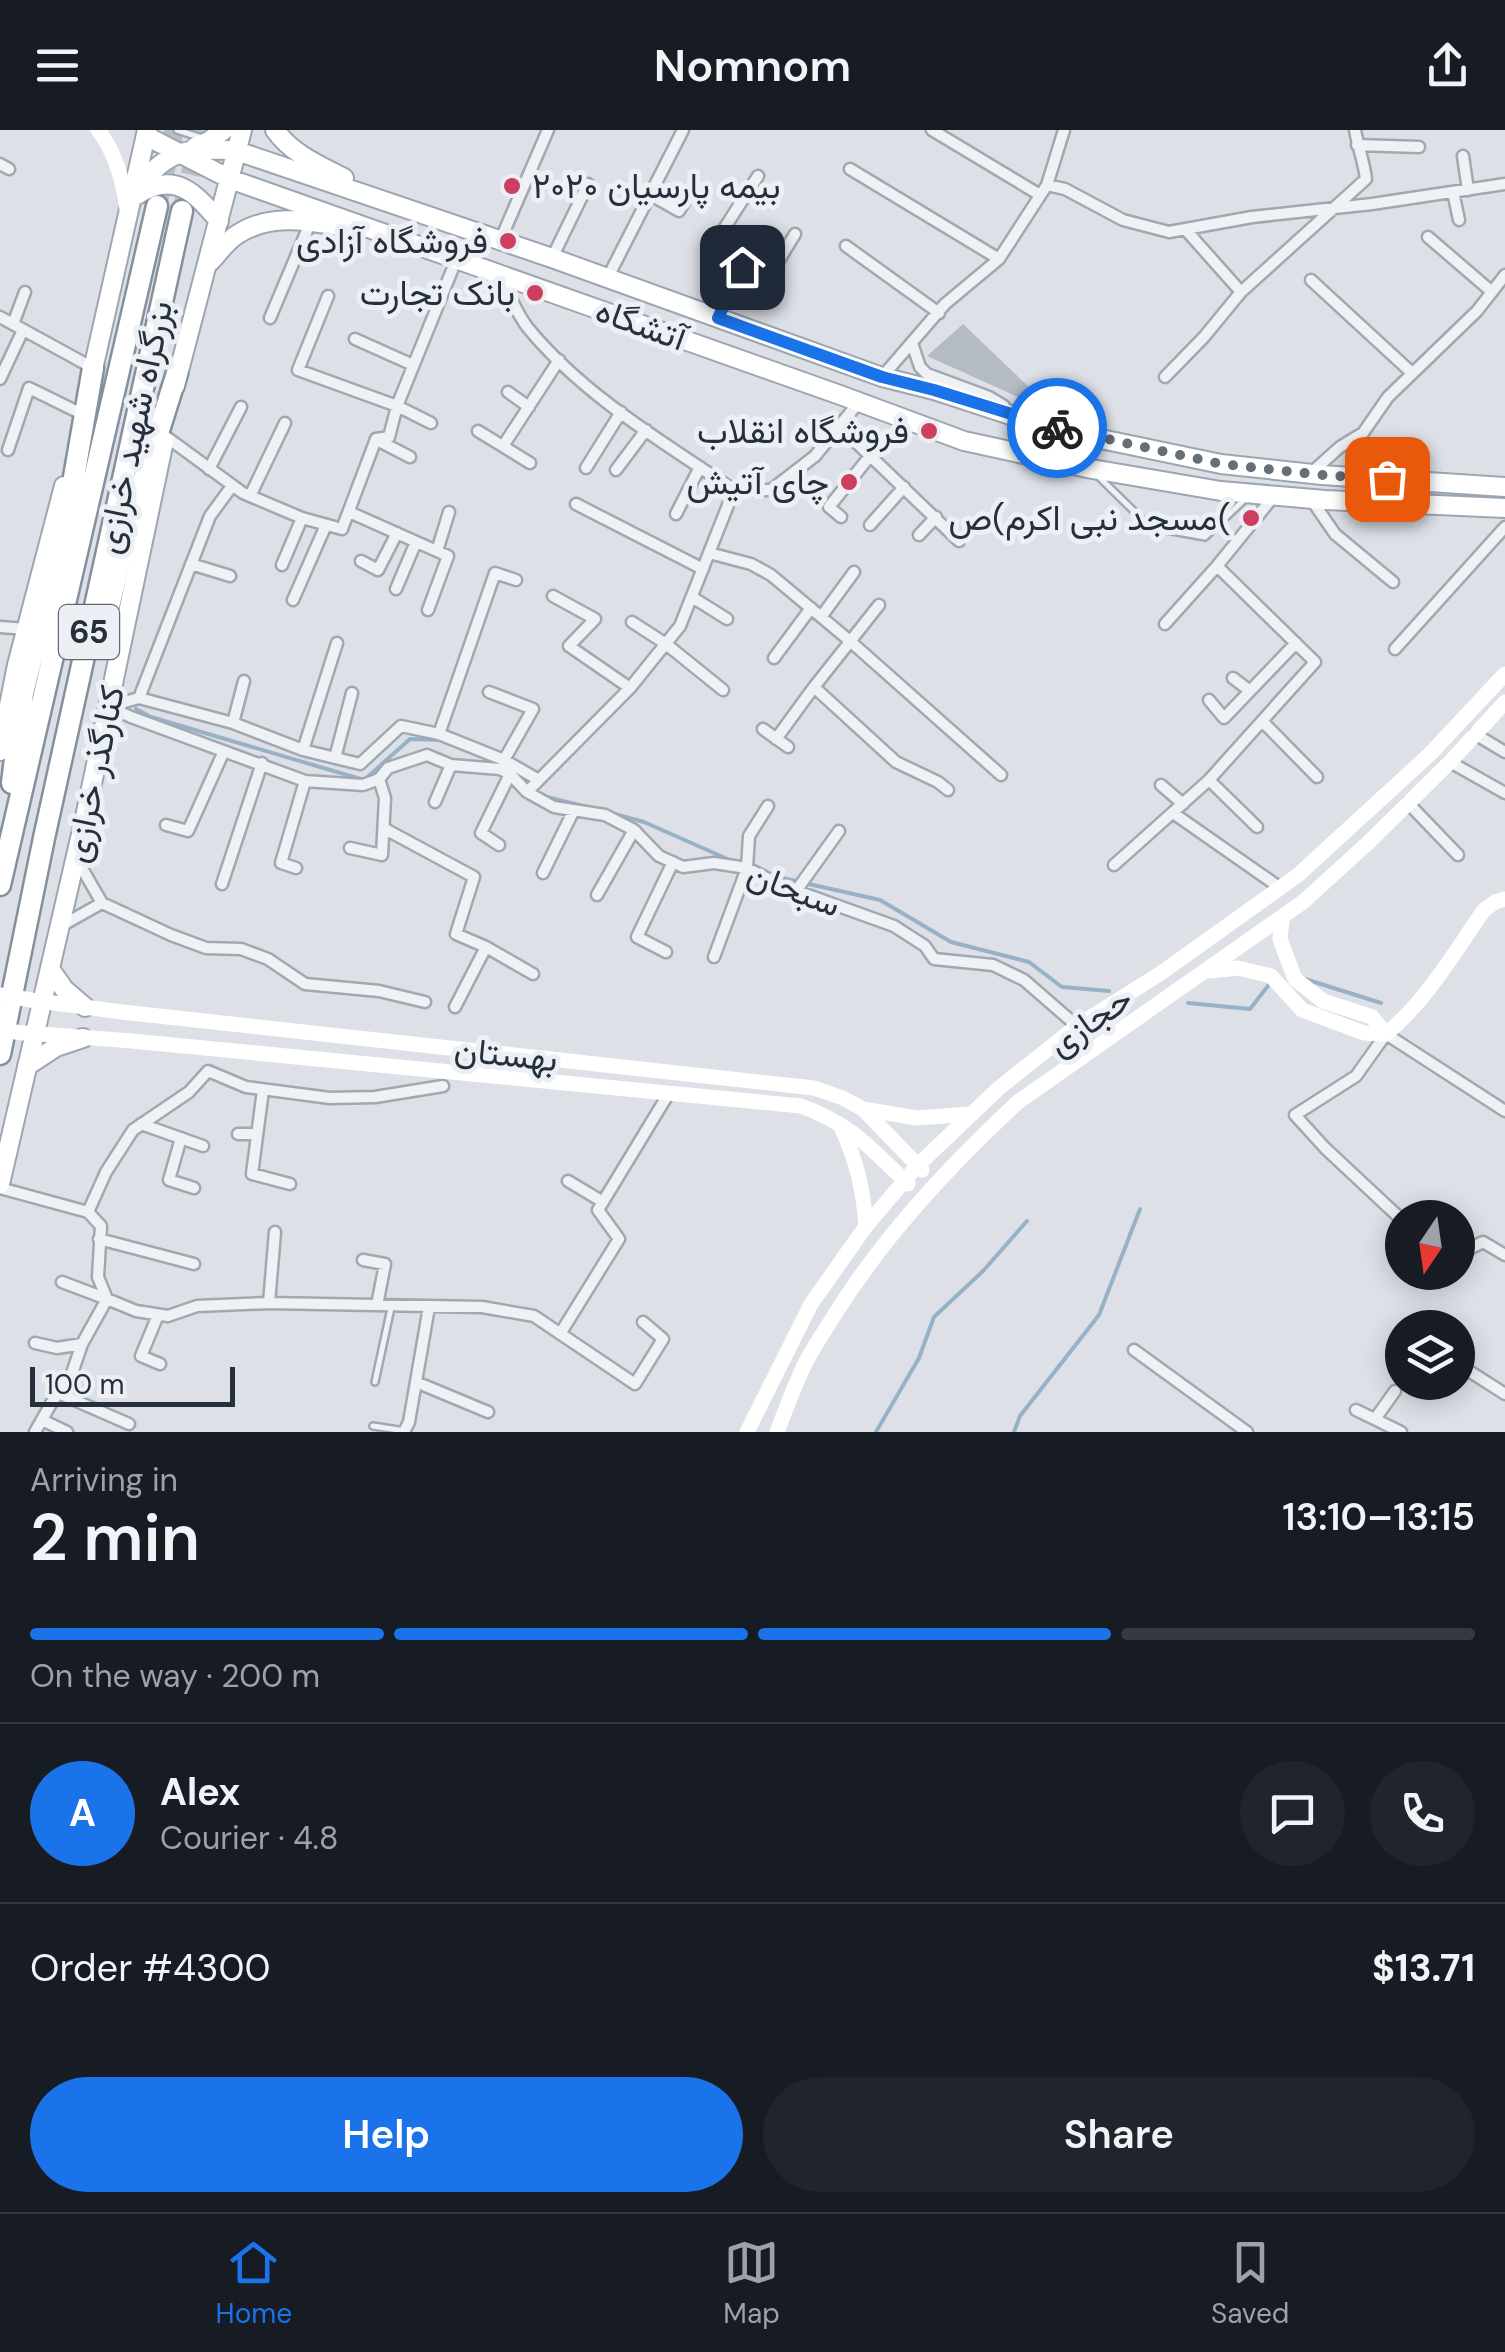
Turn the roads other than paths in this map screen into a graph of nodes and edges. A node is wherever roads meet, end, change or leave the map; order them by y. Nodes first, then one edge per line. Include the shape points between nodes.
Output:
1 (98, 130) edge
2 (177, 130) edge
3 (242, 130) edge
4 (275, 130) edge
5 (548, 130) edge
6 (683, 130) edge
7 (932, 130) edge
8 (1064, 130) edge
9 (1355, 130) edge
10 (141, 132) edge
11 (217, 135) edge
12 (1358, 146) junction
13 (1419, 147) dead end
14 (237, 151) junction
15 (181, 153) junction
16 (1463, 156) dead end
17 (850, 169) dead end
18 (758, 176) dead end
19 (230, 179) junction
20 (588, 184) dead end
21 (1505, 184) edge
22 (1044, 190) junction
23 (1468, 190) junction
24 (1453, 192) junction
25 (649, 194) junction
26 (688, 196) dead end
27 (129, 206) junction
28 (156, 206) tunnel mouth
29 (398, 206) junction
30 (1334, 208) junction
31 (182, 211) tunnel mouth
32 (1459, 220) dead end
33 (312, 221) junction
34 (219, 222) junction
35 (1184, 229) junction
36 (795, 234) dead end
37 (394, 236) junction
38 (1428, 237) dead end
39 (500, 241) junction
40 (846, 246) dead end
41 (458, 258) junction
42 (552, 258) junction
43 (1000, 259) junction
44 (206, 266) junction
45 (742, 267) junction
46 (498, 273) junction
47 (1505, 275) edge
48 (607, 279) junction
49 (1311, 280) dead end
50 (25, 292) dead end
51 (1241, 292) junction
52 (1492, 292) junction
53 (328, 296) dead end
54 (939, 313) junction
55 (0, 317) edge
56 (270, 318) dead end
57 (718, 318) junction
58 (18, 327) junction
59 (355, 339) dead end
60 (912, 343) junction
61 (559, 360) junction
62 (413, 366) junction
63 (93, 368) junction
64 (177, 373) junction
65 (1412, 373) junction
66 (1165, 376) dead end
67 (882, 377) junction
68 (0, 378) edge
69 (934, 390) junction
70 (508, 392) dead end
71 (859, 402) junction
72 (241, 406) dead end
73 (396, 406) junction
74 (529, 407) junction
75 (620, 412) junction
76 (82, 414) junction
77 (1029, 421) junction
78 (285, 423) dead end
79 (431, 423) dead end
80 (918, 423) junction
81 (839, 426) junction
82 (646, 430) junction
83 (478, 431) dead end
84 (165, 436) junction
85 (376, 440) junction
86 (503, 446) junction
87 (8, 450) dead end
88 (870, 456) junction
89 (410, 457) dead end
90 (530, 463) dead end
91 (700, 467) junction
92 (586, 468) dead end
93 (209, 469) junction
94 (616, 470) dead end
95 (1092, 470) junction
96 (1311, 474) junction
97 (232, 486) junction
98 (904, 487) junction
99 (1505, 487) edge
100 (734, 490) junction
101 (1251, 494) junction
102 (250, 496) junction
103 (1275, 496) junction
104 (1310, 498) junction
105 (576, 504) dead end
106 (1505, 508) edge
107 (349, 512) junction
108 (449, 512) dead end
109 (676, 514) dead end
110 (841, 517) dead end
111 (302, 518) junction
112 (936, 518) junction
113 (326, 525) junction
114 (870, 525) dead end
115 (1505, 527) edge
116 (397, 533) junction
117 (919, 536) dead end
118 (959, 541) dead end
119 (416, 542) junction
120 (437, 550) junction
121 (709, 553) junction
122 (361, 561) dead end
123 (191, 564) junction
124 (282, 565) dead end
125 (1218, 566) junction
126 (703, 569) junction
127 (854, 572) dead end
128 (230, 576) dead end
129 (516, 580) dead end
130 (1393, 582) dead end
131 (396, 589) dead end
132 (554, 596) dead end
133 (692, 598) junction
134 (293, 600) dead end
135 (880, 605) dead end
136 (811, 608) junction
137 (428, 610) dead end
138 (821, 616) junction
139 (727, 619) dead end
140 (632, 622) dead end
141 (1165, 624) dead end
142 (0, 627) edge
143 (26, 629) junction
144 (850, 641) junction
145 (337, 642) dead end
146 (1296, 642) junction
147 (666, 644) junction
148 (1396, 649) dead end
149 (774, 658) dead end
150 (8, 663) edge
151 (1505, 674) edge
152 (1233, 678) dead end
153 (244, 681) dead end
154 (814, 687) junction
155 (630, 688) junction
156 (723, 690) dead end
157 (1250, 691) junction
158 (489, 692) dead end
159 (352, 693) dead end
160 (139, 698) junction
161 (1209, 700) dead end
162 (1505, 702) edge
163 (109, 707) junction
164 (1262, 722) junction
165 (234, 723) junction
166 (763, 729) dead end
167 (439, 734) junction
168 (1475, 734) junction
169 (776, 739) junction
170 (788, 748) dead end
171 (303, 750) junction
172 (0, 752) edge
173 (224, 752) junction
174 (1505, 752) edge
175 (335, 758) junction
176 (504, 760) junction
177 (1450, 762) junction
178 (262, 763) junction
179 (450, 764) junction
180 (510, 774) junction
181 (1002, 775) dead end
182 (1317, 777) dead end
183 (379, 779) junction
184 (539, 780) junction
185 (1209, 780) junction
186 (305, 781) junction
187 (1161, 786) dead end
188 (948, 790) dead end
189 (527, 792) junction
190 (1505, 793) edge
191 (436, 802) dead end
192 (1408, 803) junction
193 (1183, 804) junction
194 (768, 806) dead end
195 (574, 810) junction
196 (1173, 812) junction
197 (166, 825) dead end
198 (1257, 827) dead end
199 (385, 829) junction
200 (634, 830) junction
201 (839, 831) dead end
202 (44, 838) junction
203 (500, 845) dead end
204 (350, 848) dead end
205 (1458, 855) dead end
206 (76, 857) junction
207 (673, 862) junction
208 (1114, 865) dead end
209 (296, 868) dead end
210 (748, 868) junction
211 (0, 872) edge
212 (543, 873) dead end
213 (0, 884) edge
214 (222, 884) dead end
215 (1279, 887) junction
216 (796, 891) junction
217 (597, 895) dead end
218 (1505, 899) edge
219 (102, 902) junction
220 (1282, 919) junction
221 (60, 926) junction
222 (486, 947) junction
223 (666, 952) dead end
224 (714, 957) dead end
225 (50, 969) junction
226 (1206, 971) junction
227 (533, 974) dead end
228 (0, 995) edge
229 (37, 1000) junction
230 (424, 1002) dead end
231 (85, 1007) junction
232 (455, 1007) dead end
233 (1077, 1026) junction
234 (0, 1030) edge
235 (29, 1034) junction
236 (1386, 1034) junction
237 (83, 1038) junction
238 (374, 1039) junction
239 (0, 1054) edge
240 (369, 1064) junction
241 (28, 1066) junction
242 (442, 1086) dead end
243 (263, 1090) junction
244 (668, 1093) junction
245 (863, 1109) junction
246 (1505, 1111) edge
247 (970, 1114) junction
248 (141, 1124) junction
249 (840, 1124) junction
250 (238, 1134) dead end
251 (257, 1134) junction
252 (181, 1138) junction
253 (203, 1146) dead end
254 (918, 1166) junction
255 (568, 1180) dead end
256 (904, 1180) junction
257 (936, 1183) junction
258 (290, 1184) dead end
259 (0, 1186) edge
260 (194, 1188) dead end
261 (922, 1197) junction
262 (603, 1202) junction
263 (1385, 1204) edge
264 (88, 1212) junction
265 (866, 1226) junction
266 (275, 1232) dead end
267 (99, 1239) junction
268 (1475, 1246) edge
269 (1505, 1256) edge
270 (363, 1260) dead end
271 (194, 1264) dead end
272 (62, 1282) dead end
273 (107, 1299) junction
274 (269, 1303) junction
275 (377, 1305) junction
276 (392, 1305) junction
277 (429, 1306) junction
278 (158, 1315) junction
279 (643, 1322) dead end
280 (560, 1334) junction
281 (35, 1343) dead end
282 (82, 1344) junction
283 (1134, 1350) dead end
284 (160, 1364) dead end
285 (1475, 1375) edge
286 (375, 1382) dead end
287 (416, 1382) junction
288 (58, 1393) junction
289 (1505, 1394) edge
290 (1389, 1400) edge
291 (1356, 1410) dead end
292 (488, 1412) dead end
293 (1375, 1419) junction
294 (42, 1420) junction
295 (129, 1424) dead end
296 (373, 1426) dead end
297 (34, 1432) edge
298 (67, 1432) edge
299 (405, 1432) edge
300 (748, 1432) edge
301 (777, 1432) edge
302 (1247, 1432) edge
303 (1402, 1432) edge

1 - 27 main road
2 - 11 lane
3 - 14 main road, کنارگذر خرازی
4 - 29 main road via 304,157
5 - 39 street
6 - 25 street
7 - 22 street
8 - 22 street
9 - 12 street
10 - 15 main road, آتشگاه
10 - 27 main road
11 - 14 lane
11 - 15 main road
12 - 13 street
12 - 30 street via 1366,179
14 - 15 main road, آتشگاه
14 - 19 main road, کنارگذر خرازی
14 - 29 main road, آتشگاه
15 - 19 main road, آتشگاه
15 - 27 main road via 149,173
16 - 23 street
17 - 43 street
18 - 45 street via 711,249
19 - 34 main road, کنارگذر خرازی
19 - 37 main road, آتشگاه
20 - 42 street
21 - 23 street
22 - 35 street via 1065,189 1124,220 1169,232
22 - 43 street
23 - 24 street
24 - 30 street
24 - 32 street
25 - 26 street via 679,211
25 - 48 street
27 - 34 main road via 146,189 174,185 199,197
27 - 63 main road
28 - 213 highway, بزرگراه شهید خرازی / 65
29 - 39 main road, آتشگاه
30 - 35 street
30 - 51 street
31 - 202 highway, بزرگراه شهید خرازی / 65
33 - 37 main road
33 - 44 main road via 276,219 254,226 235,235
33 - 56 street
34 - 44 main road, کنارگذر خرازی
35 - 51 street
36 - 45 street via 766,280
37 - 41 main road, آتشگاه
38 - 52 street
39 - 42 main road, آتشگاه
40 - 54 street
41 - 46 main road, آتشگاه
41 - 62 street
42 - 48 main road, آتشگاه
43 - 54 street
44 - 64 main road, کنارگذر خرازی
45 - 57 street
46 - 61 street via 526,326
46 - 71 main road, آتشگاه
47 - 52 street
48 - 57 main road, آتشگاه
49 - 65 street
50 - 58 street
51 - 66 street
52 - 65 street
53 - 73 street via 298,370
54 - 60 street
55 - 58 street
57 - 67 main road, آتشگاه
58 - 63 street
58 - 68 street
59 - 62 street
60 - 67 street
60 - 77 street via 927,374 989,397
61 - 74 street
61 - 75 street
62 - 73 street
63 - 76 main road
63 - 211 highway via 66,523 23,693
64 - 84 main road, کنارگذر خرازی
64 - 202 highway
65 - 96 street via 1364,433
67 - 69 main road, آتشگاه
69 - 77 main road, آتشگاه
69 - 80 main road
70 - 74 street
71 - 80 main road, آتشگاه
71 - 81 street
72 - 93 street
73 - 79 street
73 - 85 street via 389,437
74 - 86 street
75 - 82 street
75 - 92 street
76 - 87 street via 29,388
76 - 143 main road
77 - 96 main road, آتشگاه via 1221,464
78 - 102 street
80 - 95 main road, آتشگاه via 964,441
81 - 88 street
81 - 100 street via 772,490
82 - 91 street
82 - 94 street
83 - 86 street
84 - 93 street
84 - 163 main road, کنارگذر خرازی
85 - 89 street
85 - 107 street
86 - 90 street
88 - 98 street
88 - 110 street via 829,507
91 - 100 street
91 - 109 street
93 - 97 street
95 - 101 main road, آتشگاه
95 - 101 lane via 1150,527 1204,537
96 - 99 main road, آتشگاه
97 - 102 street
97 - 123 street via 210,516
98 - 112 street
98 - 114 street
100 - 121 street
101 - 103 main road, آتشگاه
102 - 111 street
103 - 104 main road, آتشگاه
103 - 125 street
104 - 106 main road, آتشگاه
104 - 130 street via 1335,534
105 - 126 street
107 - 113 street via 342,529
107 - 116 street
108 - 120 street
111 - 113 street
111 - 124 street
112 - 117 street
112 - 118 street
113 - 134 street
115 - 148 street
116 - 119 street
116 - 122 street via 378,570
119 - 120 street
119 - 131 street
120 - 137 street via 448,556
121 - 126 street
121 - 136 street via 771,574
123 - 128 street
123 - 160 street
125 - 141 street
125 - 146 street
126 - 133 street
127 - 138 street
129 - 167 street via 495,573
132 - 155 street via 595,619 570,646
133 - 139 street
133 - 147 street
135 - 144 street
136 - 138 street
136 - 149 street
138 - 144 street
140 - 147 street
142 - 143 street
143 - 150 main road
144 - 154 street
144 - 181 street
145 - 171 street
146 - 157 street
146 - 164 street via 1315,662
147 - 155 street
147 - 156 street
150 - 172 main road
151 - 215 main road, حجازی via 1430,754
152 - 157 street
153 - 165 street
154 - 169 street
154 - 188 street via 896,762
155 - 184 street
157 - 161 street via 1224,718
158 - 176 street via 533,709
159 - 175 street
160 - 163 street
160 - 165 street
162 - 168 main road, حجازی
163 - 173 street
163 - 206 main road, کنارگذر خرازی
164 - 182 street
164 - 185 street
165 - 171 street
166 - 169 street
167 - 175 street via 400,726 360,764
167 - 176 street
168 - 174 street
168 - 177 main road, حجازی
169 - 170 street
171 - 175 street
173 - 178 street
173 - 197 street via 188,831
176 - 184 street
177 - 190 street
177 - 192 main road, حجازی
178 - 186 street
178 - 214 street
179 - 180 street
179 - 183 street via 427,755 388,768
179 - 191 street
180 - 189 street
180 - 203 street via 480,833
183 - 186 street via 363,785
183 - 199 street
184 - 189 street
185 - 193 street
185 - 198 street
186 - 209 street via 281,863
187 - 193 street
189 - 195 street
192 - 205 street
192 - 220 main road, حجازی
193 - 196 street
194 - 210 street via 749,836
195 - 200 street via 605,815
195 - 212 street
196 - 208 street
196 - 215 street
199 - 204 street via 382,855
199 - 222 street via 474,877 456,934
200 - 207 street
200 - 217 street
201 - 216 street
202 - 239 highway, بزرگراه شهید خرازی / 65
206 - 219 street
206 - 221 main road, کنارگذر خرازی
207 - 210 street, سبحان
207 - 223 street via 637,937
210 - 216 street, سبحان
210 - 224 street
215 - 233 main road, حجازی
216 - 233 street, سبحان via 894,926 934,959 993,965 1024,980
218 - 236 main road via 1484,910 1422,998
219 - 221 street
219 - 230 street via 206,948 268,959 304,984
220 - 226 main road, حجازی
220 - 236 main road via 1280,939 1296,979 1323,1001 1372,1017
221 - 225 main road, کنارگذر خرازی
222 - 227 street
222 - 232 street
225 - 229 main road, کنارگذر خرازی
225 - 231 main road
226 - 236 main road via 1238,968 1271,976 1302,1010 1364,1033
226 - 257 main road, حجازی via 1018,1102
228 - 229 main road, بهستان, bridge
229 - 231 main road, بهستان
229 - 235 main road, کنارگذر خرازی
231 - 238 main road, بهستان
233 - 247 main road, حجازی
234 - 235 main road, بهستان, bridge
235 - 237 main road, بهستان
235 - 241 main road, کنارگذر خرازی
236 - 246 street
236 - 263 street via 1356,1076 1295,1115
237 - 240 main road, بهستان
237 - 241 main road
238 - 240 main road
238 - 245 main road, بهستان via 814,1088
240 - 244 main road, بهستان
241 - 259 main road, کنارگذر خرازی
242 - 243 street via 375,1097
243 - 248 street via 208,1071
243 - 251 street
244 - 249 main road, بهستان via 801,1106
244 - 262 street
245 - 247 main road via 917,1118
245 - 254 main road, بهستان
247 - 254 main road, حجازی
248 - 252 street
248 - 264 street via 106,1172
249 - 256 main road, بهستان
249 - 265 main road via 864,1190
250 - 251 street
251 - 258 street via 252,1174
252 - 253 street
252 - 260 street via 170,1180
254 - 256 main road, حجازی
254 - 257 main road, بهستان
255 - 262 street
256 - 261 main road, بهستان
256 - 265 main road, حجازی
257 - 261 main road, حجازی
259 - 264 street
261 - 301 main road, حجازی via 845,1297 803,1366
262 - 280 street via 598,1210 619,1238
264 - 267 street via 101,1226
265 - 300 main road, حجازی via 811,1304
266 - 274 street
267 - 271 street
267 - 273 street via 98,1277
268 - 269 street via 1483,1242
270 - 275 street via 385,1264
272 - 273 street
273 - 278 street
273 - 282 street
274 - 275 street
274 - 278 street
275 - 276 street
276 - 277 street
276 - 286 lane
277 - 280 street via 512,1311
277 - 287 street
278 - 284 street via 140,1356
279 - 280 street via 664,1339 635,1384
281 - 282 street
282 - 288 street
283 - 302 street
285 - 289 street
287 - 292 street
287 - 299 street
288 - 294 street
288 - 295 street
290 - 293 street
291 - 293 street
293 - 303 street
294 - 297 street
294 - 298 street
296 - 299 lane

